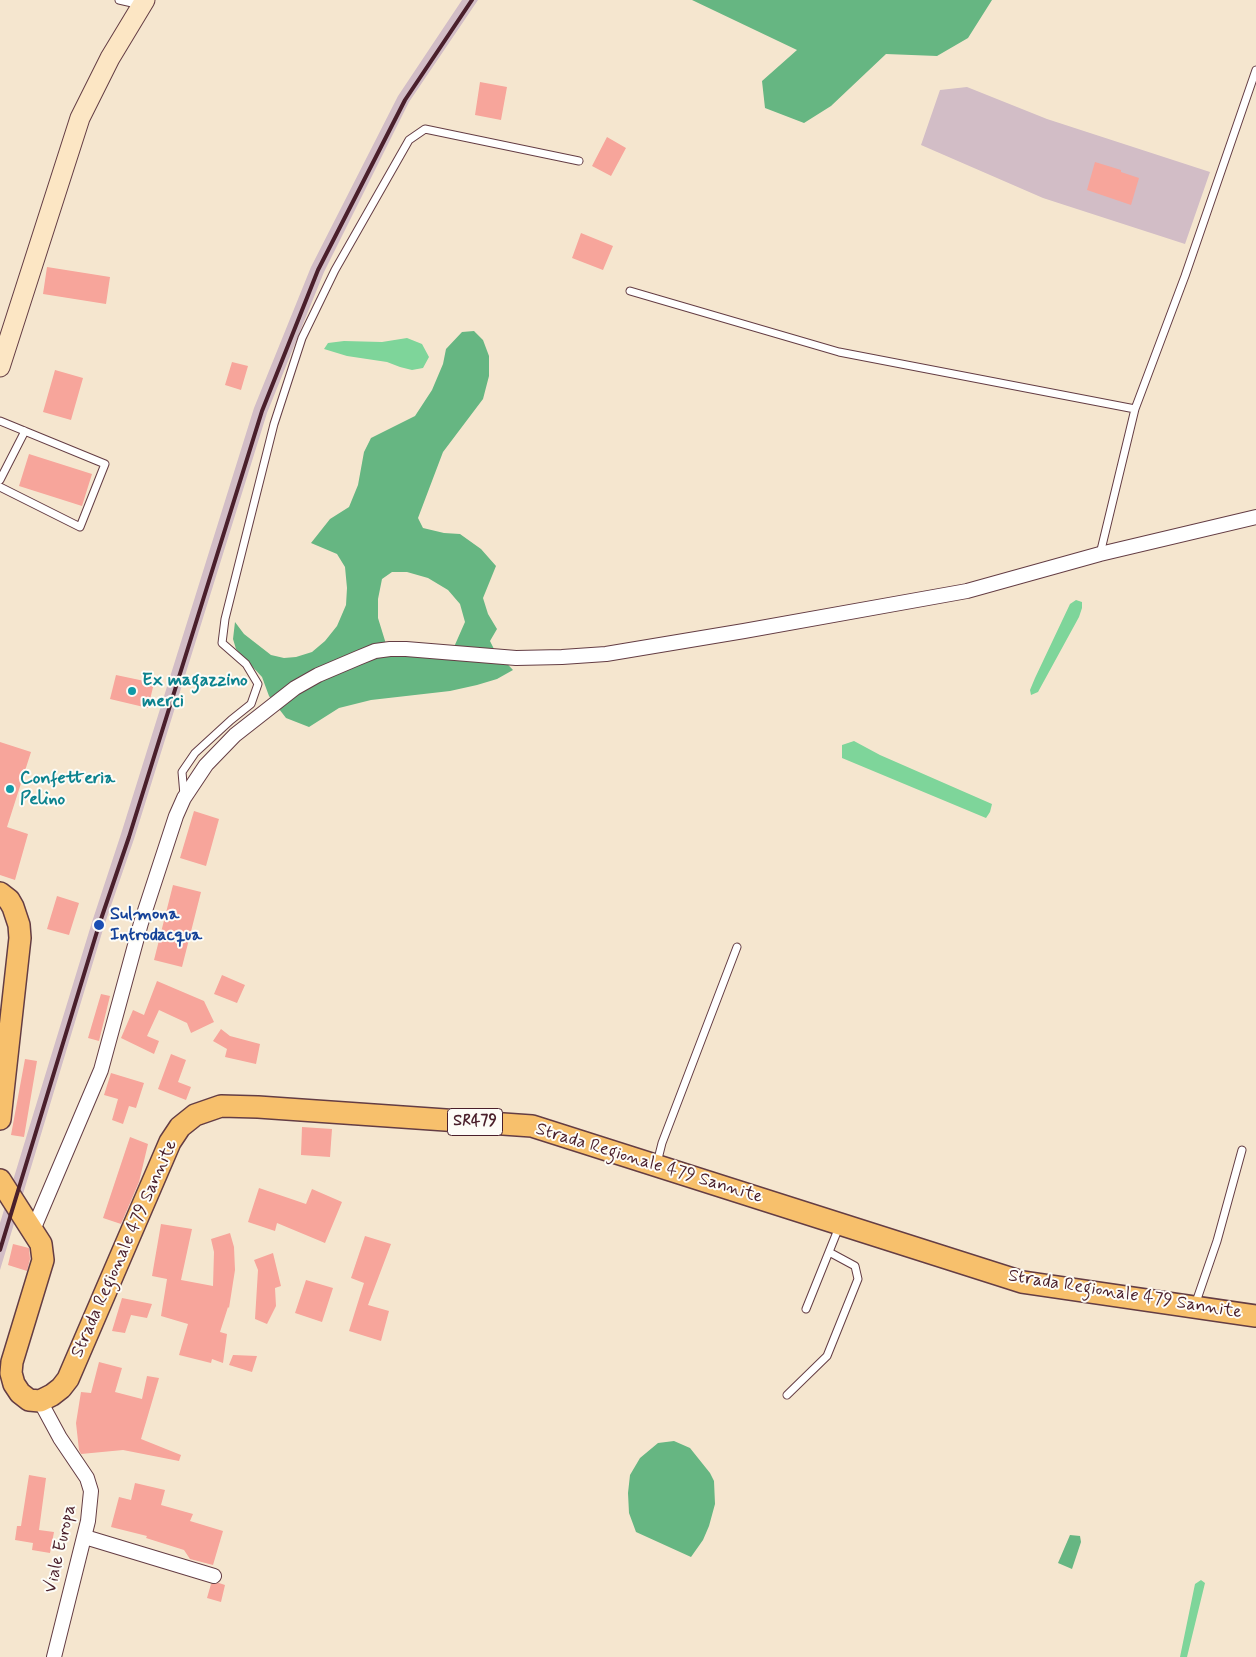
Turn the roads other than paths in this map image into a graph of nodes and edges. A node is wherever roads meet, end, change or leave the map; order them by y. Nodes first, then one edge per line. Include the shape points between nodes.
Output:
1 (119, 0) edge
2 (143, 2) edge
3 (1256, 70) edge
4 (579, 161) dead end
5 (630, 291) dead end
6 (0, 367) edge
7 (1135, 409) junction
8 (0, 421) edge
9 (25, 431) junction
10 (0, 480) edge
11 (0, 487) edge
12 (1256, 517) edge
13 (1100, 554) junction
14 (184, 798) junction
15 (0, 893) edge
16 (737, 947) dead end
17 (0, 1119) edge
18 (1242, 1150) dead end
19 (656, 1166) junction
20 (0, 1180) edge
21 (841, 1224) junction
22 (33, 1230) junction
23 (830, 1252) junction
24 (1194, 1307) junction
25 (806, 1309) dead end
26 (1256, 1316) edge
27 (787, 1395) dead end
28 (40, 1401) junction
29 (85, 1537) junction
30 (214, 1576) dead end
31 (54, 1657) edge

1 - 2 lane
2 - 6 main road via 80,118
3 - 7 lane
4 - 14 lane via 425,129 409,140 335,270 302,338 274,424 225,619 222,643 246,664 258,684 251,704 195,753 182,772
5 - 7 lane via 839,352
7 - 13 lane
8 - 9 lane
9 - 10 lane
9 - 11 lane via 105,464 80,527
12 - 13 street
13 - 14 street via 967,591 606,654 539,658 406,649 375,651 295,688 235,736 206,765
14 - 22 street via 141,923 101,1070
15 - 17 main road via 14,907 20,938
16 - 19 lane
18 - 24 lane
19 - 21 main road, Strada Regionale 479 Sannite / SR479
19 - 28 main road, Strada Regionale 479 Sannite / SR479 via 532,1126 258,1107 221,1106 195,1115 180,1127 170,1142 68,1379 61,1388
20 - 22 main road
21 - 23 lane
21 - 24 main road, Strada Regionale 479 Sannite / SR479 via 1022,1282
22 - 28 main road via 41,1244 43,1260 11,1374 20,1393 29,1400
23 - 25 lane
23 - 27 lane via 855,1266 858,1279 827,1356
24 - 26 main road, Strada Regionale 479 Sannite / SR479
28 - 29 street, Viale Europa via 89,1485 91,1499
29 - 30 street
29 - 31 street, Viale Europa

